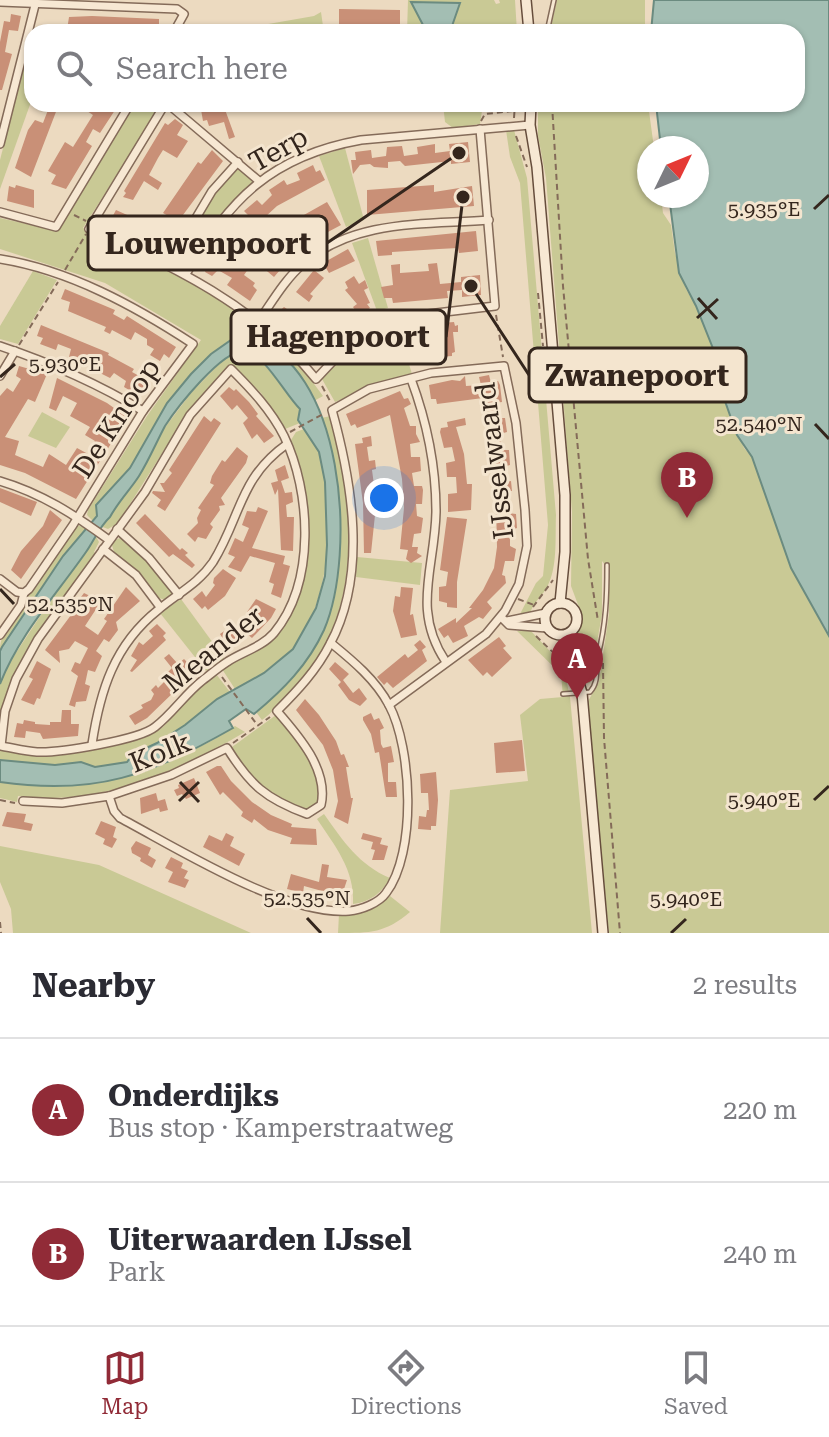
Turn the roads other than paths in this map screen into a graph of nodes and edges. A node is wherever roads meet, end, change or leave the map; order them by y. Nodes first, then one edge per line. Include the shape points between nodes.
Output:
1 (526, 0) edge
2 (554, 0) edge
3 (0, 2) edge
4 (35, 5) junction
5 (30, 24) edge
6 (178, 24) edge
7 (528, 24) edge
8 (549, 24) edge
9 (24, 49) edge
10 (125, 112) edge
11 (161, 112) edge
12 (176, 112) edge
13 (531, 112) edge
14 (530, 125) junction
15 (480, 129) junction
16 (0, 144) edge
17 (238, 162) junction
18 (259, 181) junction
19 (0, 212) edge
20 (489, 220) junction
21 (0, 259) edge
22 (168, 265) junction
23 (186, 274) junction
24 (258, 322) junction
25 (0, 346) edge
26 (15, 351) junction
27 (0, 376) edge
28 (411, 379) junction
29 (143, 411) junction
30 (287, 444) junction
31 (0, 481) edge
32 (78, 517) junction
33 (117, 529) junction
34 (109, 540) junction
35 (103, 549) junction
36 (607, 565) dead end
37 (0, 579) edge
38 (24, 593) junction
39 (179, 595) junction
40 (560, 603) junction
41 (160, 607) junction
42 (546, 613) junction
43 (504, 619) junction
44 (547, 628) junction
45 (0, 635) edge
46 (565, 636) junction
47 (331, 643) junction
48 (446, 662) junction
49 (582, 693) junction
50 (563, 694) dead end
51 (389, 705) junction
52 (92, 744) junction
53 (1, 746) edge
54 (109, 796) junction
55 (23, 801) road end
56 (603, 933) edge

1 - 7 main road
2 - 8 lane
3 - 4 street
4 - 5 street
4 - 6 street via 177,9 184,14
9 - 16 street
10 - 19 street via 56,227
11 - 22 street via 90,227
12 - 17 street
13 - 14 main road
14 - 15 street, Terp
14 - 40 main road via 565,495
15 - 18 street, Terp via 337,144
15 - 20 street
17 - 18 street
17 - 22 street, Terp via 212,191
18 - 23 street, Terp via 210,233
20 - 24 street via 383,228 344,237 303,264
20 - 24 street via 495,306 378,320 316,379
21 - 29 street, De Knoop via 61,276 128,305 193,344
22 - 23 street
23 - 24 street
25 - 26 street
26 - 27 street
26 - 29 street via 55,364
28 - 43 street, IJsselwaard via 504,366 516,423 527,546
28 - 47 street via 369,389 332,410 344,452 352,516 344,614
28 - 48 street via 434,465 428,618
29 - 32 street, De Knoop
30 - 33 street, Meander via 271,413 231,369 190,415
30 - 39 street via 259,468 215,558 200,580
30 - 52 street, Meander via 305,522 300,573 272,636 217,669 154,729
31 - 32 street
32 - 34 street
32 - 38 street, De Knoop
33 - 34 street
33 - 39 street
34 - 35 street
35 - 41 street via 136,575
35 - 53 street via 16,679
36 - 49 lane via 595,686
37 - 38 street
38 - 45 street, De Knoop
39 - 41 street
40 - 42 main road
40 - 46 main road via 573,608 578,621
41 - 52 street via 141,623 109,672
42 - 43 street
42 - 44 main road
43 - 44 street via 509,625
43 - 48 street, IJsselwaard
44 - 46 main road
46 - 49 main road
47 - 51 street via 362,668
47 - 54 street, Kolk via 277,711 311,756 322,798 315,811 307,814 263,794 227,748
48 - 51 street, IJsselwaard
49 - 50 lane
49 - 56 main road
51 - 54 street via 406,780 405,839 396,877 384,896 368,906 349,911 282,900 120,818
52 - 53 street, Meander via 34,752
54 - 55 street, Kolk via 62,803

